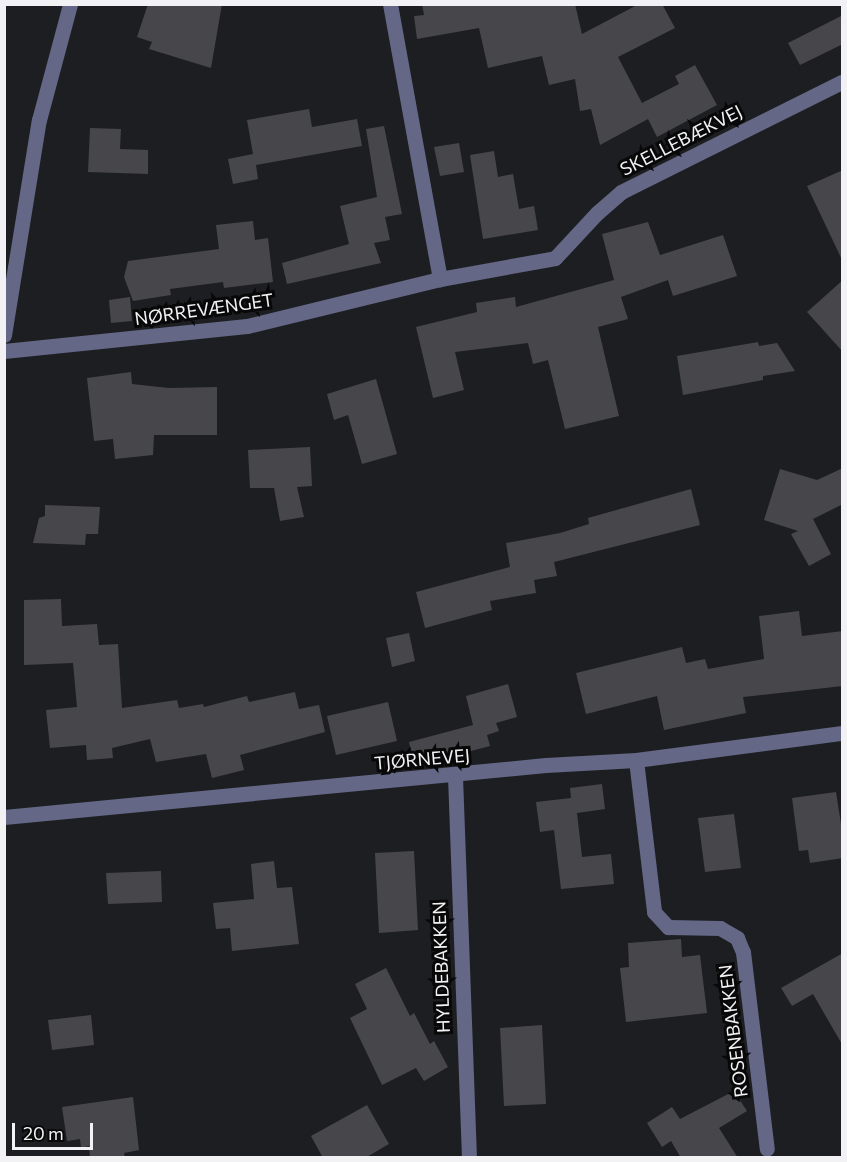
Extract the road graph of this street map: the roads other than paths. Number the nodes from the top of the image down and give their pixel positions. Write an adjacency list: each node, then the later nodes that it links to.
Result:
1 (70, 4): 6 (street)
2 (390, 4): 5 (street)
3 (843, 82): 4 (street, SKELLEBÆKVEJ)
4 (555, 258): 5 (street, NØRREVÆNGET)
5 (440, 279): 7 (street, NØRREVÆNGET)
6 (4, 335)
7 (4, 351)
8 (843, 733): 9 (street, TJØRNEVEJ)
9 (636, 760): 10 (street, TJØRNEVEJ); 12 (street, ROSENBAKKEN)
10 (455, 776): 11 (street, TJØRNEVEJ); 13 (street, HYLDEBAKKEN)
11 (4, 817)
12 (766, 1149)
13 (469, 1158)

